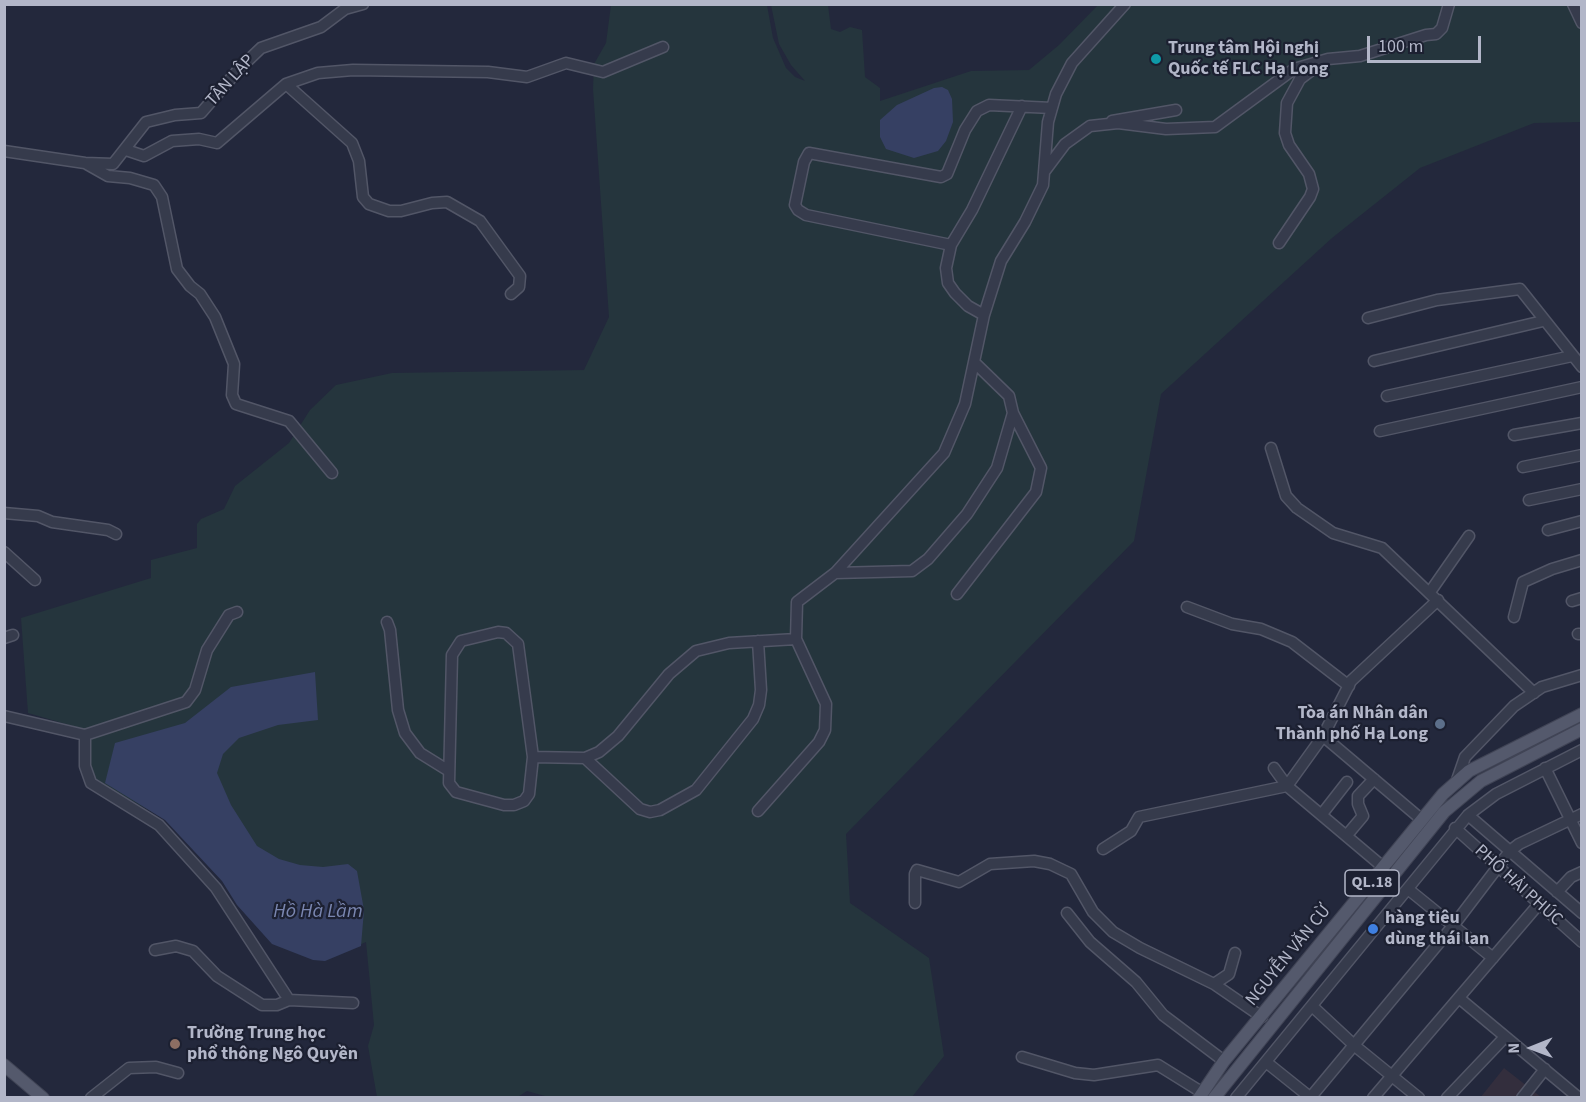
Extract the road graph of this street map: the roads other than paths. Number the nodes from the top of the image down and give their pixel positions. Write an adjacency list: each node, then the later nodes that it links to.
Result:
1 (1125, 4): 10 (street)
2 (1449, 4): 7 (street)
3 (1573, 4): 5 (street)
4 (362, 5): 13 (street, TÂN LẬP)
5 (1581, 22)
6 (663, 47): 8 (street)
7 (1328, 59): 12 (street); 17 (street)
8 (286, 84): 13 (street); 19 (street)
9 (1022, 106): 10 (street); 18 (street); 18 (street)
10 (1052, 108): 16 (street)
11 (1176, 110): 12 (street)
12 (1107, 124): 16 (street)
13 (126, 150): 15 (street, TÂN LẬP)
14 (4, 151): 15 (street, TÂN LẬP)
15 (85, 164): 36 (street)
16 (1044, 172): 20 (street)
17 (1279, 243)
18 (951, 245): 20 (street)
19 (512, 294)
20 (984, 315): 25 (street)
21 (1368, 318): 22 (street)
22 (1543, 321): 23 (street); 24 (street)
23 (1572, 356): 26 (street); 28 (street)
24 (1374, 361)
25 (975, 363): 29 (street); 46 (street)
26 (1581, 367)
27 (1581, 387): 31 (street)
28 (1387, 396)
29 (1013, 413): 46 (street); 48 (street)
30 (1581, 423): 32 (street)
31 (1380, 430)
32 (1514, 435)
33 (1271, 448): 49 (street)
34 (1581, 455): 35 (street)
35 (1523, 467)
36 (332, 473)
37 (1581, 489): 38 (street)
38 (1528, 500)
39 (4, 513): 42 (street)
40 (1581, 521): 41 (street)
41 (1548, 530)
42 (116, 534)
43 (1469, 536): 49 (street)
44 (4, 552): 47 (street)
45 (1581, 560): 52 (street)
46 (835, 573): 54 (street)
47 (34, 580)
48 (957, 594)
49 (1434, 596): 57 (street); 58 (street)
50 (1187, 607): 57 (street)
51 (237, 612): 62 (street)
52 (1514, 618)
53 (387, 621): 69 (street)
54 (796, 639): 55 (street); 74 (street)
55 (758, 641): 66 (street); 66 (street)
56 (1581, 675): 58 (street)
57 (1349, 686): 63 (street)
58 (1534, 693): 72 (street)
59 (1581, 714): 72 (main road, NGUYỄN VĂN CỪ / QL.18)
60 (4, 716): 62 (street)
61 (1581, 729): 86 (main road, NGUYỄN VĂN CỪ / QL.18)
62 (85, 735): 101 (street)
63 (1323, 736): 70 (street); 73 (street)
64 (1581, 750): 68 (street)
65 (533, 757): 66 (street); 69 (street); 69 (street)
66 (585, 758)
67 (1274, 768): 73 (street)
68 (1545, 768): 77 (street); 79 (street)
69 (448, 771)
70 (1374, 779): 78 (street); 81 (street)
71 (1347, 782): 75 (street)
72 (1456, 783): 78 (main road, NGUYỄN VĂN CỪ / QL.18)
73 (1287, 786): 75 (street); 83 (street)
74 (758, 811)
75 (1322, 814): 81 (street)
76 (1581, 814): 79 (street)
77 (1468, 815): 80 (street); 84 (street, PHỐ HẢI PHÚC)
78 (1421, 819): 86 (main road, NGUYỄN VĂN CỪ / QL.18)
79 (1570, 819): 82 (street); 84 (street)
80 (1455, 828): 85 (street, PHỐ HẢI PHÚC); 88 (street)
81 (1347, 835): 86 (street)
82 (1581, 843)
83 (1103, 849)
84 (1510, 851): 85 (street); 89 (street, PHỐ HẢI PHÚC)
85 (1499, 869): 91 (street, PHỐ HẢI PHÚC); 94 (street)
86 (1389, 872): 104 (main road, NGUYỄN VĂN CỪ / QL.18); 114 (main road, NGUYỄN VĂN CỪ / QL.18)
87 (1581, 872): 89 (street)
88 (1408, 889): 94 (street); 103 (street)
89 (1557, 892): 93 (street, PHỐ HẢI PHÚC)
90 (915, 903): 99 (street)
91 (1538, 905): 95 (street, PHỐ HẢI PHÚC); 98 (street)
92 (1067, 913): 108 (street)
93 (1581, 913)
94 (1453, 926): 98 (street); 106 (street)
95 (1581, 942)
96 (155, 950): 101 (street)
97 (1235, 953): 99 (street)
98 (1493, 958): 100 (street)
99 (1214, 984): 104 (street)
100 (1458, 998): 105 (street); 113 (street)
101 (289, 1000): 102 (street)
102 (353, 1003)
103 (1312, 1006): 106 (street); 109 (street)
104 (1262, 1017): 108 (main road, NGUYỄN VĂN CỪ / QL.18)
105 (1505, 1037): 111 (street); 121 (street)
106 (1353, 1044): 113 (street); 118 (street)
107 (1022, 1057): 114 (street)
108 (1224, 1061): 114 (main road, NGUYỄN VĂN CỪ / QL.18)
109 (1266, 1062): 117 (street); 118 (street)
110 (4, 1065): 115 (main road)
111 (1545, 1069): 122 (street); 123 (street)
112 (178, 1073): 116 (street)
113 (1393, 1074): 119 (street); 120 (street)
114 (1205, 1096)
115 (43, 1098)
116 (91, 1098)
117 (1236, 1098)
118 (1311, 1098)
119 (1373, 1098)
120 (1419, 1098)
121 (1447, 1098)
122 (1522, 1098)
123 (1579, 1098)

